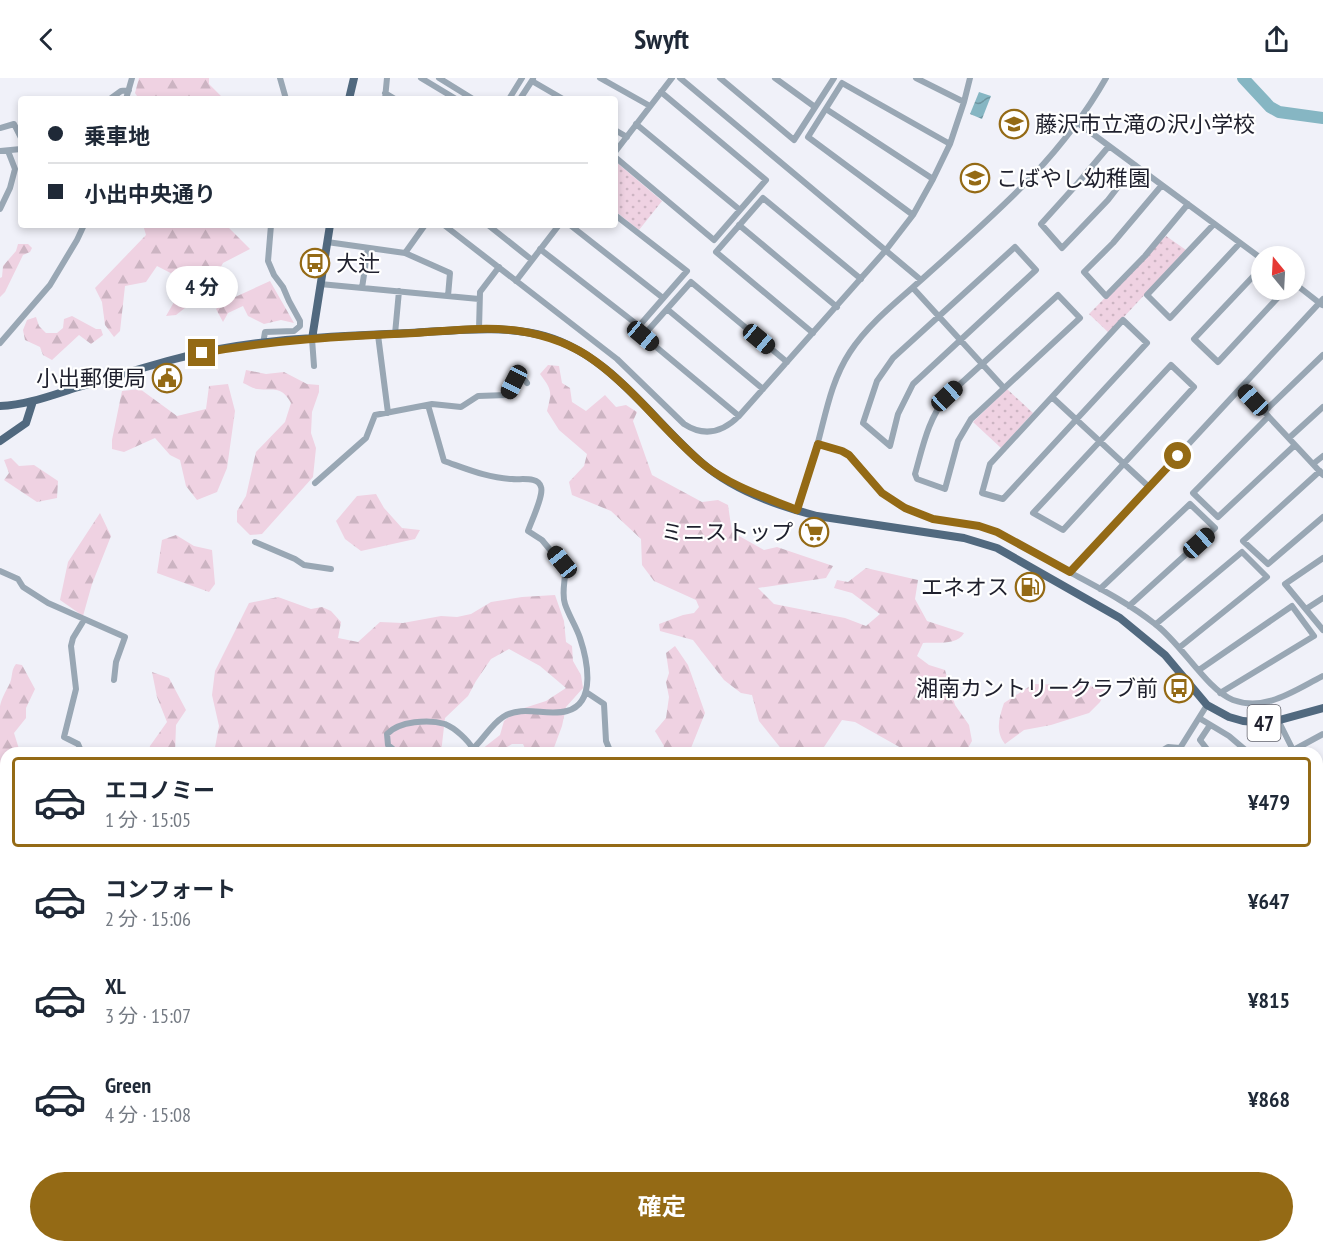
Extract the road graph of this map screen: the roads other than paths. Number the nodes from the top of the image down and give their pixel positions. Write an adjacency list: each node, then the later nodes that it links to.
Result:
1 (132, 78): 22 (street)
2 (280, 78): 24 (street)
3 (354, 78): 25 (main road)
4 (387, 78): 26 (street)
5 (422, 78): 27 (street)
6 (439, 78): 28 (street)
7 (511, 78): 19 (street)
8 (600, 78): 33 (street)
9 (672, 78): 21 (street)
10 (681, 78): 20 (street)
11 (697, 78): 20 (street)
12 (720, 78): 34 (street)
13 (775, 78): 34 (street)
14 (834, 78): 34 (street)
15 (916, 78): 32 (street)
16 (970, 78): 32 (street)
17 (1106, 78): 36 (street)
18 (533, 79): 30 (street); 31 (street)
19 (521, 80): 29 (street)
20 (692, 87): 73 (street)
21 (661, 93): 33 (street); 56 (street)
22 (128, 95): 23 (street)
23 (114, 96)
24 (285, 96)
25 (350, 96)
26 (385, 96)
27 (451, 96)
28 (468, 96)
29 (511, 96)
30 (522, 96)
31 (558, 96)
32 (964, 102): 42 (street)
33 (650, 106): 37 (street)
34 (815, 107)
35 (826, 109): 42 (street); 51 (street); 57 (street)
36 (1078, 123): 43 (street); 81 (street)
37 (636, 124): 41 (street); 56 (street)
38 (0, 128): 39 (street)
39 (18, 132)
40 (618, 132): 41 (street)
41 (627, 137): 44 (street)
42 (950, 144): 51 (street)
43 (1109, 146): 49 (street); 49 (street)
44 (618, 148)
45 (18, 149): 47 (street)
46 (0, 151): 47 (street)
47 (8, 151): 50 (street)
48 (618, 160): 56 (street)
49 (1135, 165): 52 (street)
50 (18, 169): 53 (street)
51 (933, 179): 57 (street)
52 (1162, 185): 54 (street); 54 (street)
53 (3, 193): 55 (street)
54 (1188, 204): 59 (street)
55 (0, 209)
56 (740, 210)
57 (913, 215): 73 (street)
58 (618, 217): 89 (street)
59 (1214, 224): 70 (street); 70 (street)
60 (740, 225): 78 (street); 92 (street); 96 (street)
61 (83, 228): 101 (street)
62 (271, 228): 102 (street)
63 (329, 228): 69 (main road)
64 (423, 228): 75 (street)
65 (448, 228): 77 (street)
66 (492, 228): 76 (street)
67 (557, 228): 72 (street)
68 (574, 228): 89 (street)
69 (327, 242): 71 (street); 82 (main road)
70 (1240, 243): 74 (street)
71 (368, 248): 75 (street); 83 (street)
72 (540, 249): 76 (street); 89 (street)
73 (886, 250): 78 (street); 81 (street)
74 (1251, 251)
75 (405, 254): 87 (street)
76 (532, 260): 80 (street)
77 (499, 267): 80 (street); 88 (street)
78 (861, 279): 92 (street)
79 (1251, 279): 90 (street)
80 (516, 280): 118 (street)
81 (921, 280): 84 (street)
82 (320, 284): 83 (street); 99 (main road)
83 (362, 288): 86 (street)
84 (913, 288): 94 (street); 123 (street)
85 (1305, 290): 91 (street)
86 (399, 291): 87 (street); 97 (street)
87 (448, 296): 88 (street)
88 (479, 298): 95 (street)
89 (663, 298)
90 (1276, 300)
91 (1322, 302): 109 (street)
92 (837, 306): 96 (street)
93 (667, 309): 104 (street); 110 (street); 118 (street)
94 (939, 316): 100 (street); 100 (street); 100 (street)
95 (478, 329): 97 (main road, 47); 131 (main road, 47)
96 (813, 333): 104 (street)
97 (395, 334): 98 (main road, 47)
98 (378, 335): 99 (main road, 47); 116 (street)
99 (312, 339): 102 (main road, 47); 106 (street)
100 (961, 340): 105 (street)
101 (0, 343)
102 (263, 344): 112 (main road, 47)
103 (1323, 355): 117 (street)
104 (787, 362): 110 (street)
105 (982, 364): 108 (street); 108 (street); 108 (street)
106 (314, 366)
107 (527, 383): 113 (street)
108 (1004, 388)
109 (1242, 388): 117 (street); 130 (street)
110 (763, 389): 118 (street)
111 (1053, 398): 119 (street); 119 (street); 119 (street)
112 (33, 401): 114 (main road, 47); 121 (main road)
113 (428, 405): 116 (street); 149 (street)
114 (0, 406)
115 (1323, 407): 120 (street)
116 (388, 413): 129 (street)
117 (1266, 414): 120 (street); 124 (street)
118 (739, 416)
119 (1076, 420): 122 (street)
120 (1288, 438): 124 (street)
121 (0, 441)
122 (1100, 442): 126 (street); 126 (street); 126 (street)
123 (818, 444): 131 (street); 137 (street)
124 (1295, 445): 127 (street)
125 (1323, 456): 127 (street)
126 (1124, 464): 130 (street)
127 (1313, 464): 128 (street)
128 (1321, 473): 132 (street)
129 (315, 483)
130 (1149, 488): 137 (street)
131 (797, 510): 151 (main road, 47)
132 (1323, 517)
133 (255, 542): 135 (street)
134 (1323, 558): 141 (street)
135 (331, 569)
136 (0, 571): 142 (street)
137 (1070, 572): 138 (street)
138 (1100, 589): 140 (street); 140 (street)
139 (1323, 598): 141 (street)
140 (1129, 606): 143 (street)
141 (1306, 609): 144 (street)
142 (84, 620): 148 (street); 157 (street)
143 (1156, 624): 145 (street); 145 (street)
144 (1323, 630)
145 (1180, 646): 146 (street)
146 (1199, 670): 150 (street); 150 (street)
147 (1323, 676): 150 (street)
148 (114, 680)
149 (586, 692): 160 (street); 161 (street)
150 (1220, 693)
151 (1208, 705): 153 (street); 154 (main road, 47)
152 (1323, 708): 154 (main road, 47)
153 (1199, 718): 155 (street); 162 (street)
154 (1279, 722): 165 (street)
155 (1210, 725): 163 (street); 164 (street)
156 (1323, 734): 166 (street)
157 (81, 747)
158 (390, 747): 159 (street)
159 (470, 747)
160 (474, 747)
161 (608, 747)
162 (1181, 747)
163 (1205, 747)
164 (1242, 747)
165 (1288, 747)
166 (1298, 747)

